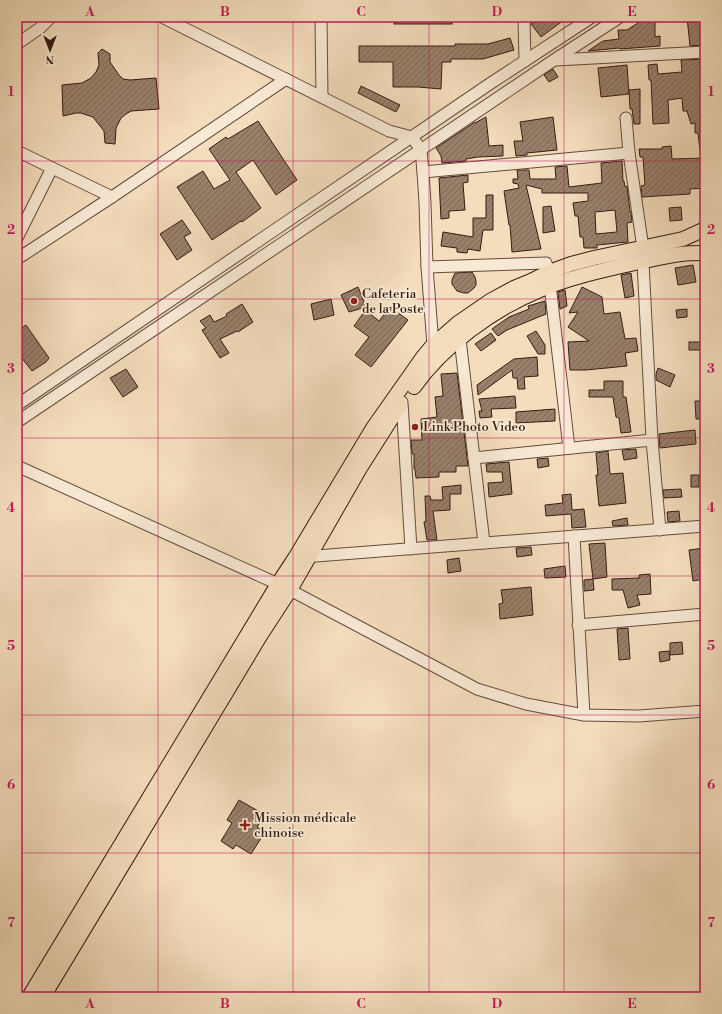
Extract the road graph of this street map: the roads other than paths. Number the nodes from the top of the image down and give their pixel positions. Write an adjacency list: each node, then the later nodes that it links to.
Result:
1 (51, 17): 7 (street)
2 (162, 17): 11 (street)
3 (321, 17): 12 (street)
4 (524, 17): 10 (street)
5 (592, 17): 10 (street)
6 (620, 17): 9 (street)
7 (17, 44)
8 (705, 52): 9 (street)
9 (554, 60): 17 (street)
10 (525, 61): 15 (street)
11 (286, 79): 12 (street); 23 (street)
12 (322, 97): 14 (street)
13 (626, 118): 19 (street)
14 (389, 131): 15 (street); 16 (street)
15 (412, 137): 16 (street); 17 (street)
16 (395, 148): 20 (street); 34 (street)
17 (421, 150): 20 (street); 22 (street)
18 (17, 151): 21 (street)
19 (629, 153): 22 (street); 27 (street)
20 (404, 161): 22 (street); 35 (street)
21 (52, 168): 23 (street); 25 (street)
22 (423, 170): 29 (street)
23 (112, 197): 28 (street)
24 (705, 229): 27 (main road)
25 (17, 238)
26 (705, 253): 27 (main road)
27 (643, 255): 30 (main road); 36 (street)
28 (17, 258)
29 (427, 267): 30 (street); 32 (street)
30 (549, 279): 31 (main road); 32 (main road); 37 (street)
31 (460, 338): 33 (main road); 38 (street)
32 (433, 345): 46 (main road)
33 (402, 402): 44 (street); 45 (main road)
34 (17, 405)
35 (17, 422)
36 (652, 440): 37 (street); 41 (street)
37 (569, 448): 38 (street)
38 (474, 458): 43 (street)
39 (17, 466): 47 (street)
40 (705, 526): 41 (street)
41 (660, 530): 42 (street)
42 (574, 536): 43 (street); 49 (street)
43 (484, 543): 44 (street)
44 (411, 549): 45 (street)
45 (310, 557): 46 (street); 47 (main road)
46 (295, 558): 47 (main road)
47 (284, 587): 51 (street); 52 (main road); 53 (main road)
48 (705, 614): 49 (street)
49 (578, 625): 51 (street)
50 (705, 711): 51 (street)
51 (584, 715)
52 (29, 997)
53 (43, 997)

